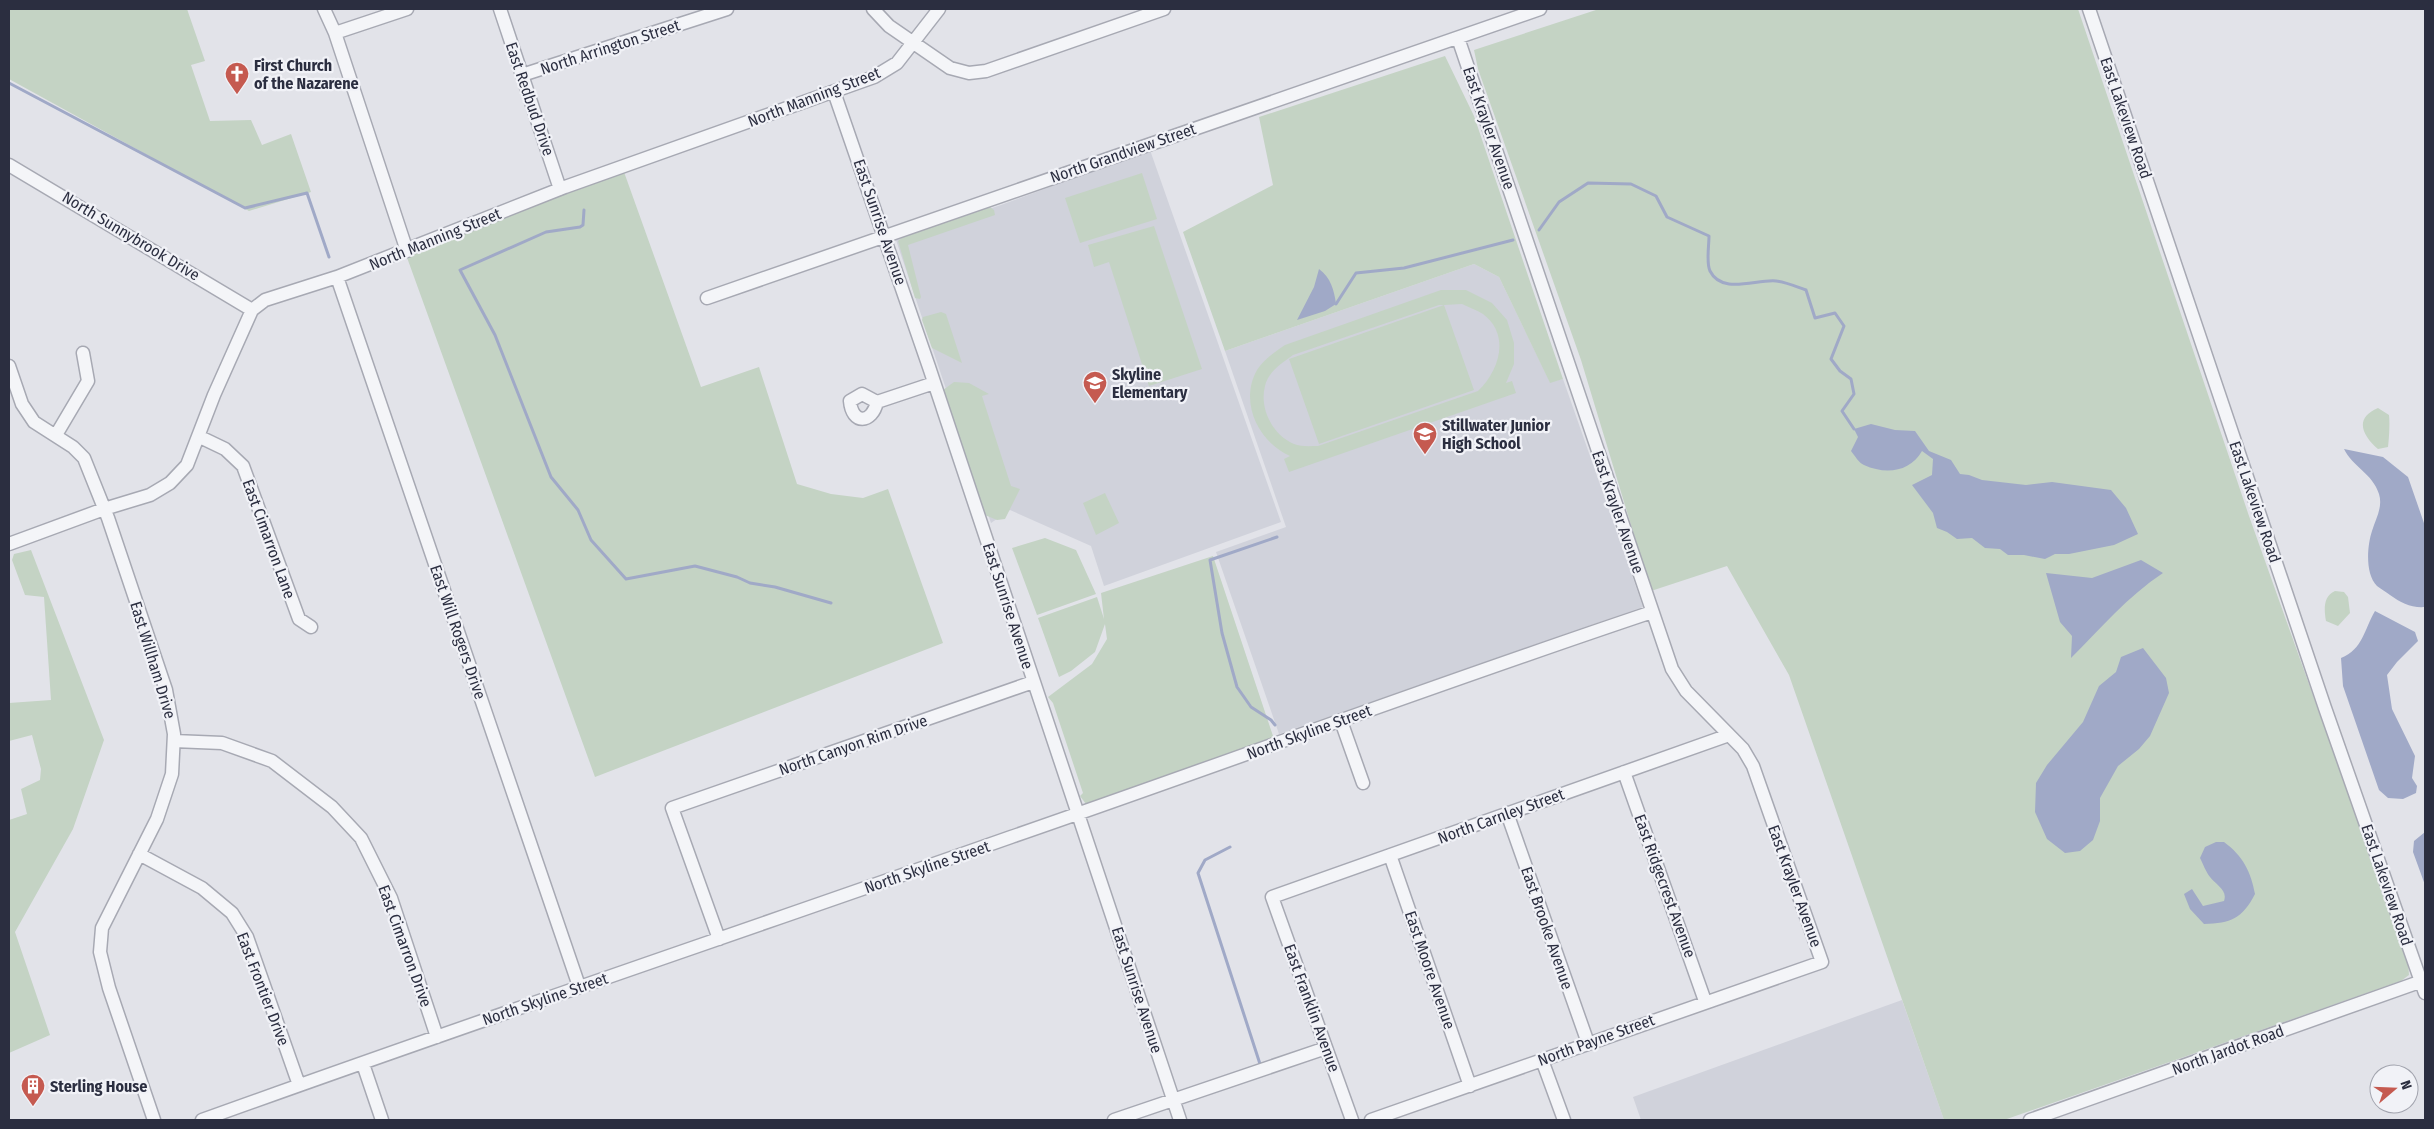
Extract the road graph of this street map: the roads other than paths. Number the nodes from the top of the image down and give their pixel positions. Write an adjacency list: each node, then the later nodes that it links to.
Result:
1 (324, 9): 11 (street)
2 (407, 9): 11 (street)
3 (500, 9): 14 (street, East Redbud Drive)
4 (727, 9): 14 (street, North Arrington Street)
5 (873, 9): 13 (street)
6 (939, 9): 13 (street, North Manning Street)
7 (1164, 9): 13 (street)
8 (1540, 9): 10 (street, North Grandview Street)
9 (2089, 9): 46 (street, East Lakeview Road)
10 (1514, 13): 12 (street, North Grandview Street)
11 (335, 33): 19 (street)
12 (1458, 38): 18 (street, North Grandview Street); 31 (street, East Krayler Avenue)
13 (913, 41): 15 (street, North Manning Street)
14 (522, 75): 17 (street, East Redbud Drive)
15 (834, 92): 17 (street, North Manning Street); 18 (street, East Sunrise Avenue)
16 (9, 164): 22 (street, North Sunnybrook Drive)
17 (560, 189): 19 (street, North Manning Street)
18 (884, 236): 21 (street, North Grandview Street); 25 (street, East Sunrise Avenue)
19 (407, 251): 20 (street, North Manning Street)
20 (338, 277): 22 (street, North Manning Street); 47 (street, East Will Rogers Drive)
21 (707, 298)
22 (252, 310): 28 (street)
23 (84, 353): 27 (street)
24 (9, 366): 27 (street, East Willham Drive)
25 (934, 383): 26 (street); 33 (street, East Sunrise Avenue)
26 (877, 402)
27 (56, 435): 29 (street, East Willham Drive)
28 (200, 437): 29 (street); 32 (street, East Cimarron Lane)
29 (104, 509): 30 (street); 36 (street, East Willham Drive)
30 (9, 544)
31 (1652, 612): 34 (street, North Skyline Street); 35 (street, East Krayler Avenue)
32 (311, 627)
33 (1033, 682): 40 (street, East Sunrise Avenue); 44 (street, North Canyon Rim Drive)
34 (1341, 721): 38 (street); 40 (street, North Skyline Street)
35 (1729, 735): 37 (street, North Carnley Street); 45 (street, East Krayler Avenue)
36 (174, 741): 41 (street, East Willham Drive); 49 (street, East Cimarron Drive)
37 (1624, 772): 39 (street, North Carnley Street); 48 (street, East Ridgecrest Avenue)
38 (1363, 783)
39 (1507, 813): 42 (street, North Carnley Street); 50 (street, East Brooke Avenue)
40 (1078, 814): 44 (street, North Skyline Street); 56 (street, East Sunrise Avenue)
41 (139, 854): 54 (street, East Frontier Drive); 57 (street, East Willham Drive)
42 (1390, 855): 43 (street, North Carnley Street); 55 (street, East Moore Avenue)
43 (1272, 896): 51 (street, East Franklin Avenue)
44 (719, 939): 47 (street, North Skyline Street)
45 (1822, 962): 48 (street, North Payne Street)
46 (2424, 985): 65 (street, North Jardot Road)
47 (579, 986): 49 (street, North Skyline Street)
48 (1705, 1001): 50 (street, North Payne Street)
49 (437, 1037): 53 (street, North Skyline Street)
50 (1588, 1043): 52 (street, North Payne Street)
51 (1326, 1048): 56 (street); 62 (street, East Franklin Avenue)
52 (1542, 1060): 55 (street, North Payne Street); 64 (street)
53 (363, 1064): 54 (street, North Skyline Street); 59 (street)
54 (299, 1085): 58 (street, North Skyline Street)
55 (1470, 1086): 63 (street, North Payne Street)
56 (1173, 1100): 60 (street); 61 (street, East Sunrise Avenue)
57 (154, 1120)
58 (202, 1120)
59 (382, 1120)
60 (1114, 1120)
61 (1180, 1120)
62 (1352, 1120)
63 (1371, 1120)
64 (1564, 1120)
65 (2030, 1120)

